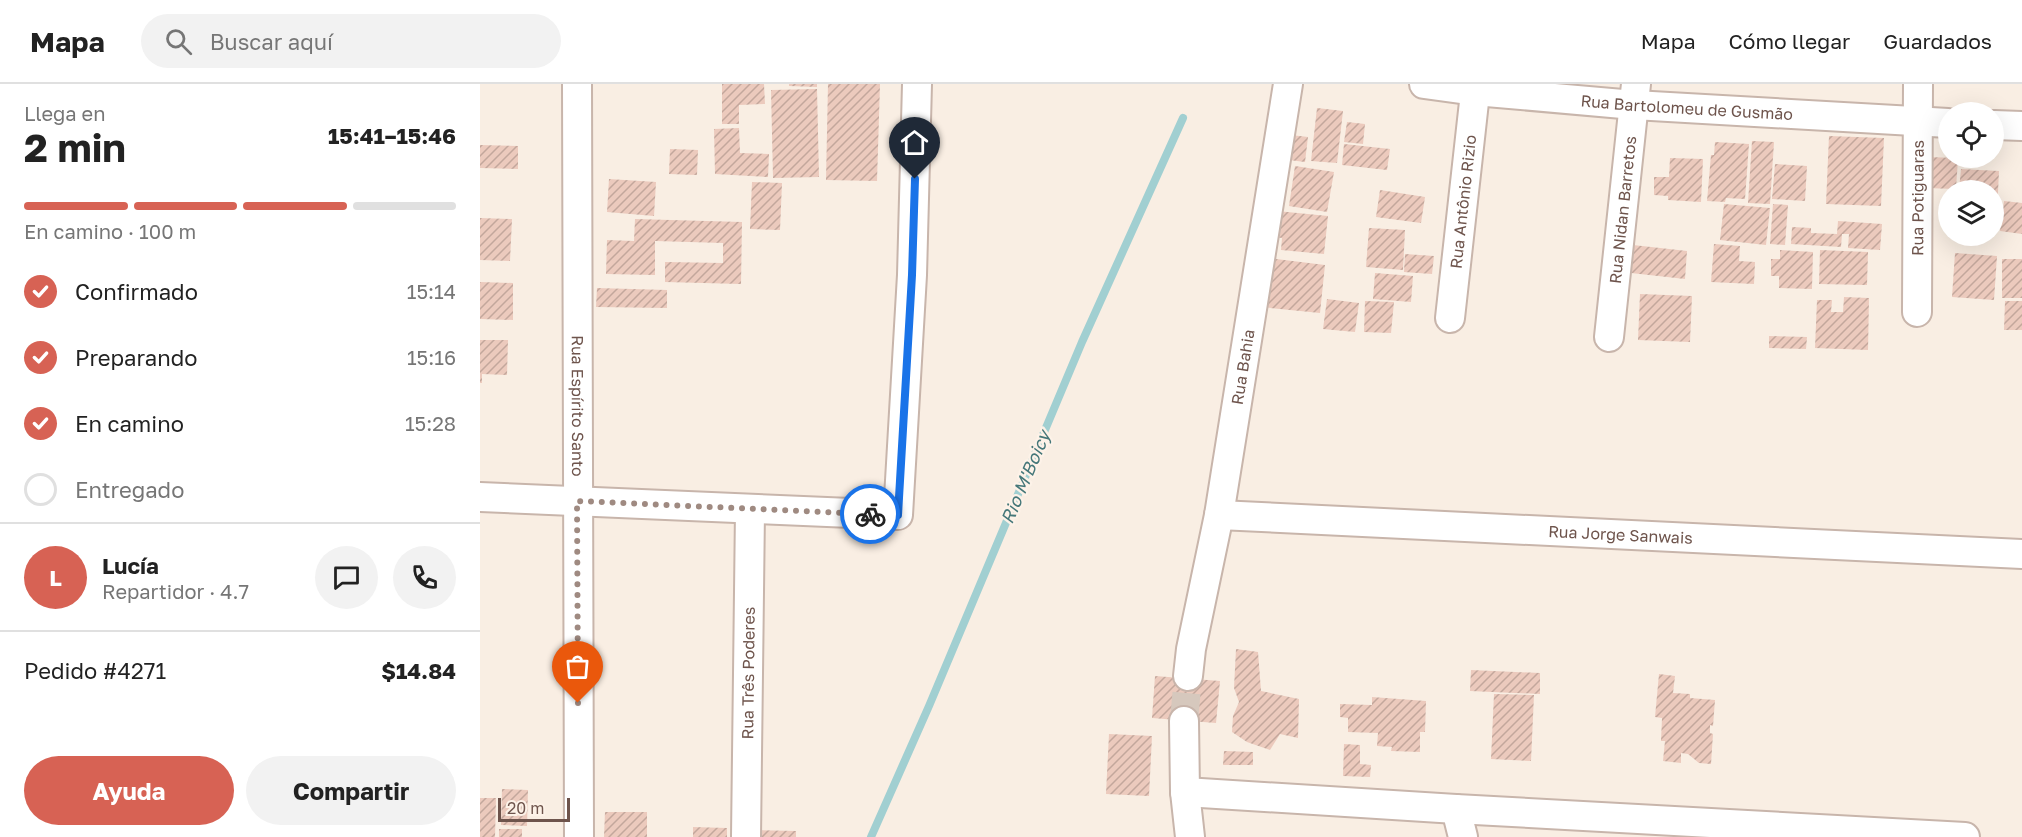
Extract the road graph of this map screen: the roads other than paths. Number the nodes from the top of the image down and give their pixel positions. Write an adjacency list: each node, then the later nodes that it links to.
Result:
1 (577, 84): 16 (street, Rua Espírito Santo)
2 (917, 84): 17 (street)
3 (1288, 84): 18 (street, Rua Bahia)
4 (1425, 84): 6 (street, Rua Bartolomeu de Gusmão)
5 (1918, 84): 8 (street, Rua Potiguaras)
6 (1476, 88): 7 (street, Rua Bartolomeu de Gusmão); 13 (street, Rua Antônio Rizio)
7 (1635, 94): 8 (street, Rua Bartolomeu de Gusmão); 14 (street, Rua Nidan Barretos)
8 (1919, 122): 9 (street, Rua Bartolomeu de Gusmão); 12 (street, Rua Potiguaras)
9 (1938, 123)
10 (2004, 125): 11 (street)
11 (2022, 126)
12 (1917, 312)
13 (1450, 318)
14 (1609, 337)
15 (480, 497): 16 (street)
16 (577, 501): 17 (street); 25 (street, Rua Espírito Santo)
17 (750, 510): 26 (street, Rua Três Poderes)
18 (1219, 515): 19 (street, Rua Jorge Sanwais); 20 (street, Rua Bahia)
19 (2022, 554)
20 (1188, 676)
21 (1184, 721): 22 (street)
22 (1185, 792): 23 (street); 27 (street)
23 (1456, 809): 24 (street); 28 (street)
24 (1741, 831): 29 (street)
25 (579, 837)
26 (746, 837)
27 (1190, 837)
28 (1463, 837)
29 (1965, 837)

